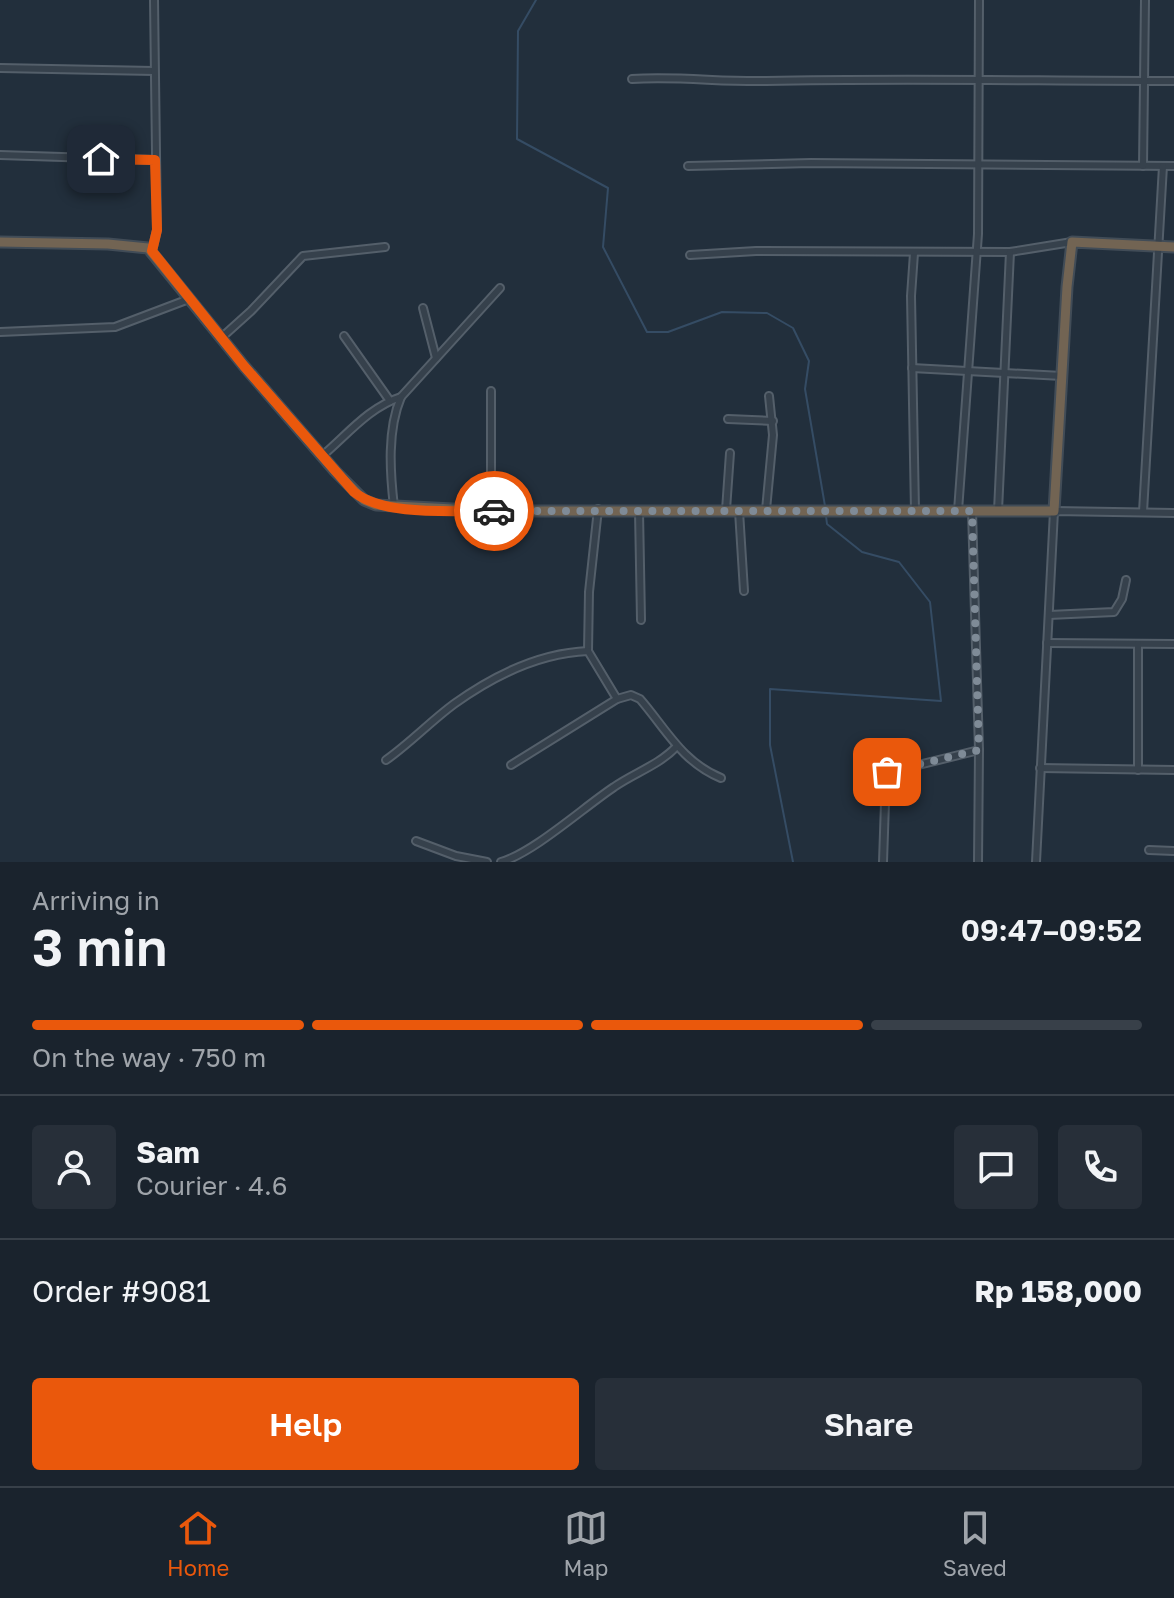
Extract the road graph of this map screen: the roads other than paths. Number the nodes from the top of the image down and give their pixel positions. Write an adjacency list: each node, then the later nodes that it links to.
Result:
1 (154, 0): 5 (street)
2 (979, 0): 7 (street)
3 (1145, 0): 8 (street)
4 (0, 68): 5 (street)
5 (154, 71): 11 (street)
6 (632, 79): 7 (street)
7 (978, 79): 8 (street); 12 (street)
8 (1143, 81): 9 (street); 14 (street)
9 (1174, 81)
10 (0, 155): 11 (street)
11 (155, 160): 22 (street)
12 (978, 165): 13 (street); 14 (street); 23 (street)
13 (688, 166)
14 (1143, 166): 15 (street)
15 (1163, 166): 16 (street); 19 (street)
16 (1174, 166)
17 (0, 242): 22 (highway)
18 (1072, 242): 19 (highway); 24 (street); 37 (highway)
19 (1159, 246): 21 (highway); 58 (street)
20 (385, 247): 32 (street)
21 (1174, 247)
22 (152, 251): 28 (highway)
23 (976, 252): 24 (street); 25 (street); 35 (street)
24 (1010, 252): 36 (street)
25 (914, 253): 26 (street); 34 (street)
26 (690, 255)
27 (500, 288): 33 (street)
28 (189, 299): 30 (street); 32 (highway)
29 (423, 308): 33 (street)
30 (0, 332)
31 (344, 336): 41 (street)
32 (221, 338): 45 (highway)
33 (436, 358): 40 (street)
34 (912, 368): 35 (street); 53 (street)
35 (966, 371): 36 (street); 54 (street)
36 (1003, 374): 37 (street); 56 (street)
37 (1062, 376): 57 (highway)
38 (491, 391): 50 (street)
39 (769, 396): 43 (street)
40 (401, 397): 41 (street); 46 (street)
41 (390, 401): 45 (street)
42 (728, 419): 43 (street)
43 (773, 421): 49 (street)
44 (730, 453): 48 (street)
45 (322, 456): 46 (highway)
46 (394, 507): 50 (highway)
47 (598, 509): 50 (highway); 51 (highway); 67 (street)
48 (726, 510): 51 (highway); 52 (highway)
49 (766, 510): 52 (highway); 53 (highway)
50 (491, 511)
51 (639, 511): 63 (street)
52 (739, 511): 61 (street)
53 (915, 511): 54 (highway)
54 (958, 511): 55 (highway)
55 (972, 511): 56 (highway); 70 (street)
56 (998, 511): 57 (highway)
57 (1054, 511): 58 (street); 62 (street)
58 (1143, 512): 59 (street)
59 (1174, 513)
60 (1126, 580): 62 (street)
61 (744, 591)
62 (1049, 615): 64 (street)
63 (641, 620)
64 (1047, 643): 65 (street); 73 (street)
65 (1138, 644): 66 (street); 74 (street)
66 (1174, 644)
67 (588, 651): 68 (street); 71 (street)
68 (617, 699): 69 (street); 72 (street)
69 (676, 747): 76 (street); 81 (street)
70 (979, 750): 82 (street); 83 (street)
71 (386, 760)
72 (511, 765)
73 (1040, 768): 74 (street); 84 (street)
74 (1138, 770): 75 (street)
75 (1174, 770)
76 (721, 778)
77 (416, 841): 80 (street)
78 (1149, 850): 79 (street)
79 (1174, 851)
80 (487, 862)
81 (501, 862)
82 (883, 862)
83 (978, 862)
84 (1036, 862)

